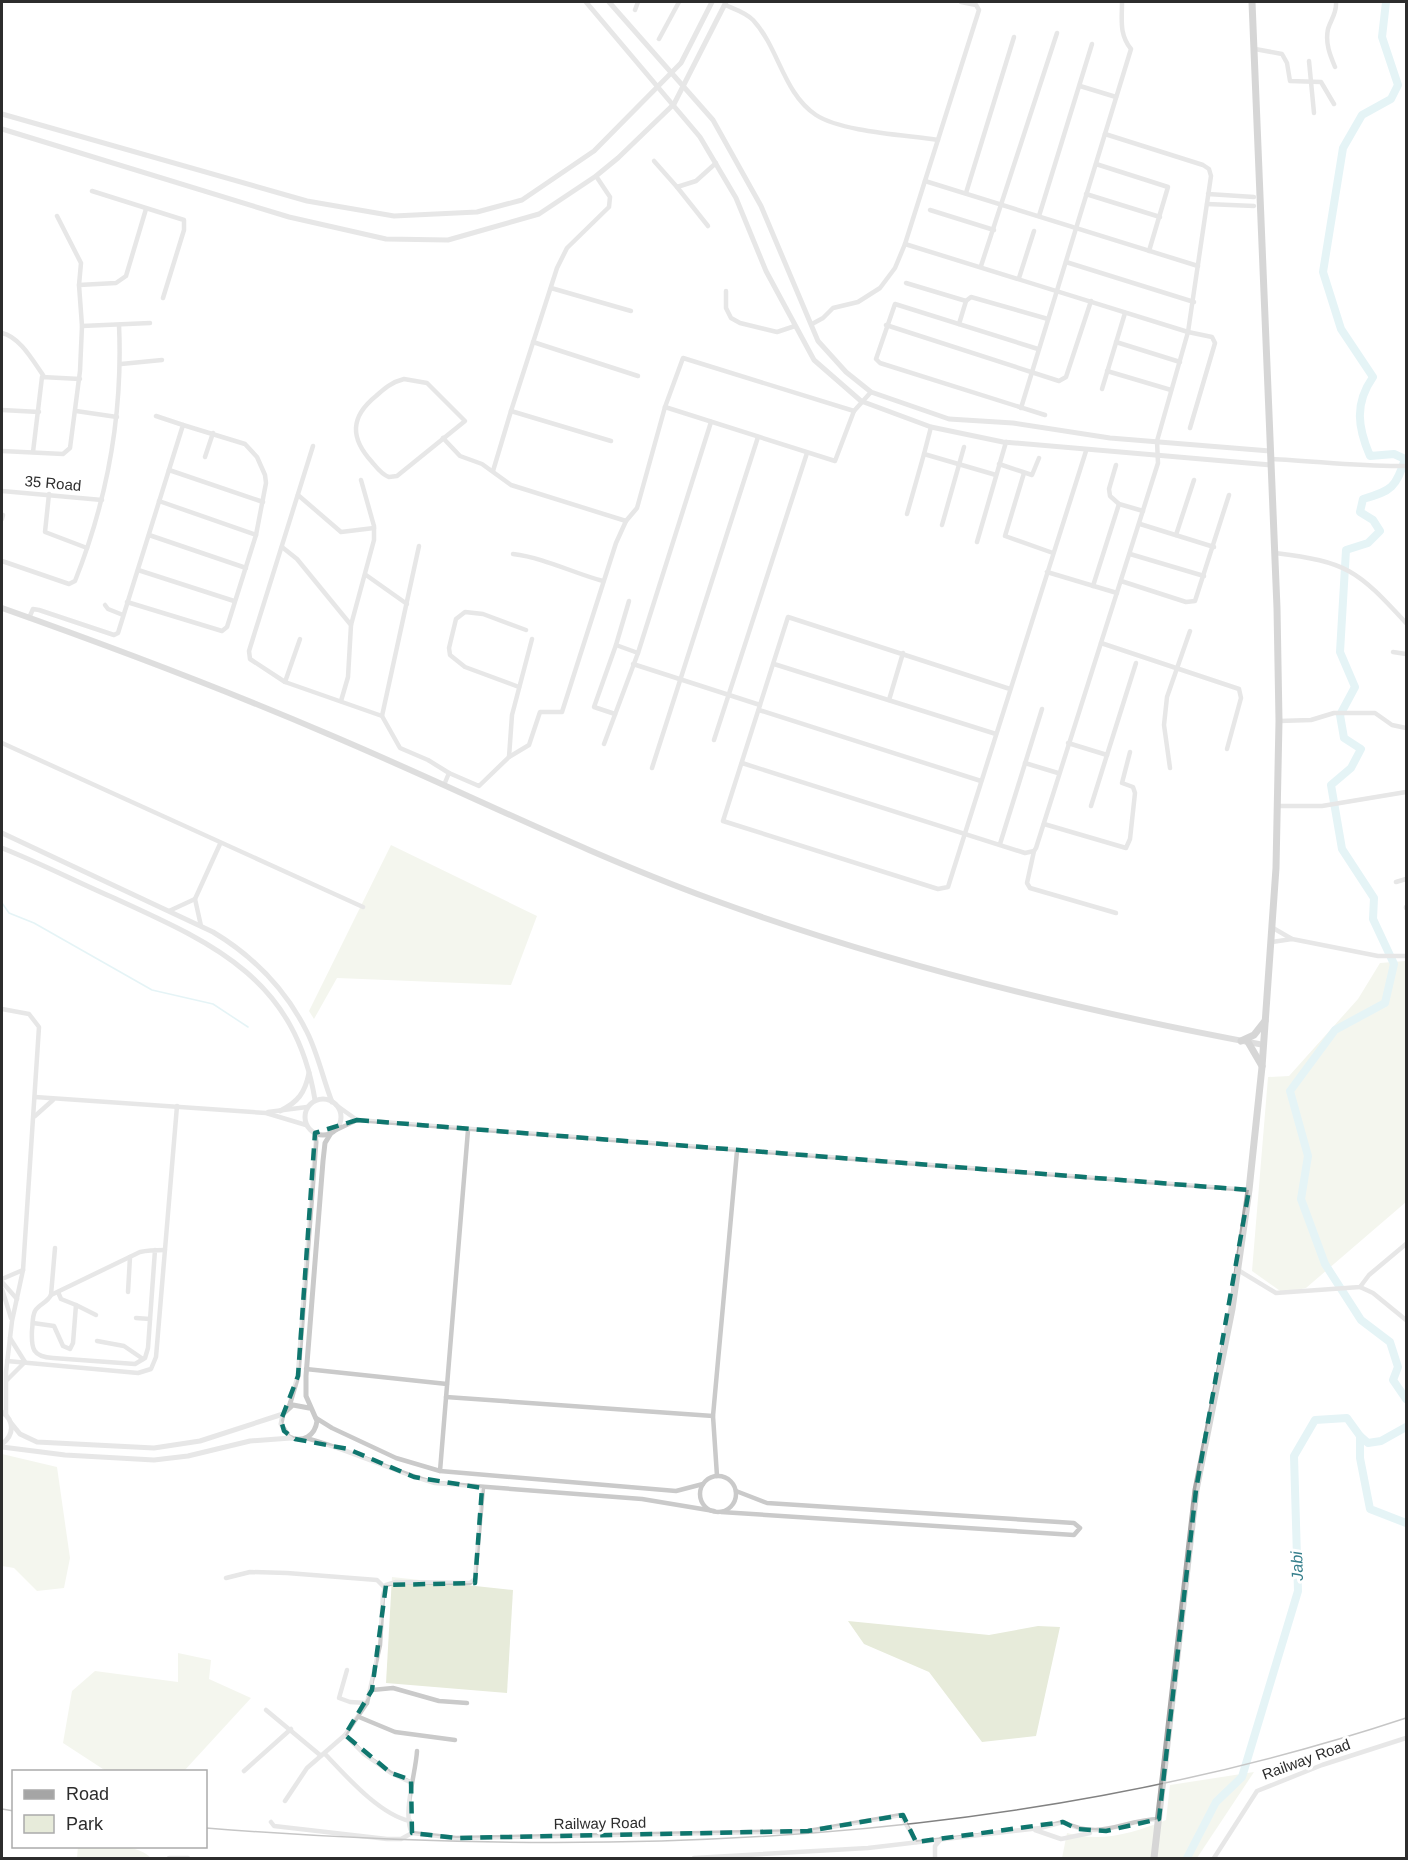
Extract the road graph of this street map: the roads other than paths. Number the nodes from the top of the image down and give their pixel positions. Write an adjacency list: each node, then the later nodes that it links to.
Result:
1 (586, 2): 22 (street)
2 (609, 2): 19 (street)
3 (638, 2): 11 (street)
4 (679, 2): 14 (street)
5 (712, 2): 19 (street)
6 (961, 2): 31 (street)
7 (1122, 2): 24 (street)
8 (1252, 2): 16 (main road)
9 (1336, 2): 18 (street)
10 (725, 3): 21 (street); 31 (street)
11 (635, 10)
12 (1057, 33): 43 (street)
13 (1014, 38): 39 (street)
14 (659, 39)
15 (1092, 44): 23 (street)
16 (1255, 49): 20 (street); 121 (main road)
17 (1309, 61): 20 (street)
18 (1335, 67)
19 (672, 72): 21 (street); 22 (street)
20 (1312, 82): 26 (street); 27 (street)
21 (683, 85): 25 (street); 74 (street)
22 (659, 86): 25 (street); 28 (street)
23 (1080, 86): 24 (street); 49 (street)
24 (1116, 97): 30 (street)
25 (675, 104): 33 (street); 35 (street)
26 (1334, 104)
27 (1314, 113)
28 (2, 114)
29 (2, 129): 35 (street)
30 (1105, 134): 34 (street); 41 (street)
31 (938, 140): 36 (street)
32 (654, 161): 37 (street)
33 (716, 163): 37 (street); 79 (street)
34 (1096, 164): 40 (street); 50 (street)
35 (596, 176): 63 (street)
36 (925, 181): 39 (street); 55 (street)
37 (677, 187): 51 (street)
38 (92, 191): 46 (street)
39 (966, 193): 43 (street)
40 (1086, 194): 50 (street); 52 (street)
41 (1208, 194): 42 (street); 44 (street)
42 (1254, 197)
43 (1003, 204): 49 (street); 53 (street)
44 (1207, 204): 45 (street); 59 (street)
45 (1254, 206)
46 (146, 209): 62 (street); 66 (street)
47 (930, 210): 53 (street)
48 (57, 216): 62 (street)
49 (1039, 216): 52 (street)
50 (1160, 218): 56 (street)
51 (708, 226)
52 (1077, 228): 56 (street); 57 (street)
53 (994, 230): 58 (street)
54 (1034, 231): 60 (street)
55 (905, 244): 58 (street); 74 (street)
56 (1149, 251): 59 (street)
57 (1066, 262): 64 (street); 69 (street)
58 (981, 266): 60 (street)
59 (1198, 266): 69 (street)
60 (1019, 278): 64 (street)
61 (906, 283): 67 (street)
62 (79, 285): 78 (street)
63 (551, 288): 70 (street); 82 (street)
64 (1057, 290): 68 (street); 72 (street)
65 (726, 291): 79 (street)
66 (163, 298)
67 (966, 301): 72 (street); 75 (street)
68 (1091, 302): 71 (street); 88 (street)
69 (1194, 302): 80 (street)
70 (632, 311)
71 (1125, 313): 80 (street); 83 (street)
72 (1048, 319): 84 (street)
73 (150, 323): 76 (street)
74 (812, 324): 95 (street)
75 (959, 324): 77 (street); 84 (street)
76 (119, 325): 78 (street); 87 (street)
77 (886, 325): 88 (street); 98 (street)
78 (82, 326): 92 (street)
79 (795, 326): 96 (street)
80 (1188, 332): 86 (street); 110 (street)
81 (2, 333): 90 (street)
82 (532, 342): 91 (street); 101 (street)
83 (1116, 342): 86 (street); 89 (street)
84 (1038, 349): 88 (street)
85 (162, 360): 87 (street)
86 (1180, 362): 94 (street)
87 (121, 364): 106 (street)
88 (1032, 371): 98 (street)
89 (1107, 371): 93 (street); 94 (street)
90 (43, 375): 92 (street); 103 (street)
91 (638, 376)
92 (80, 379): 100 (street)
93 (1102, 389)
94 (1171, 390): 115 (street)
95 (871, 392): 96 (street); 115 (street)
96 (861, 401): 102 (street); 109 (street)
97 (665, 407): 102 (street); 107 (street); 149 (street)
98 (1021, 408): 104 (street)
99 (2, 410): 103 (street)
100 (76, 411): 106 (street); 122 (street)
101 (512, 411): 114 (street); 134 (street)
102 (854, 411): 123 (street)
103 (39, 412): 122 (street)
104 (1045, 415)
105 (156, 416): 108 (street)
106 (117, 417): 143 (street)
107 (711, 422): 112 (street); 192 (street)
108 (183, 425): 111 (street); 133 (street)
109 (931, 427): 116 (street); 124 (street)
110 (1190, 429)
111 (213, 433): 126 (street); 145 (street)
112 (758, 437): 123 (street); 199 (street)
113 (443, 438): 113 (street); 134 (street)
114 (611, 441)
115 (1157, 441): 121 (street); 125 (street)
116 (1006, 442): 120 (street); 130 (street)
117 (313, 446): 141 (street)
118 (964, 447): 129 (street)
119 (2, 451): 122 (street)
120 (1086, 451): 125 (street); 161 (street)
121 (1270, 451): 128 (main road)
122 (33, 452)
123 (807, 453): 203 (street)
124 (924, 454): 129 (street); 148 (street)
125 (1156, 456): 128 (street); 147 (street)
126 (205, 457)
127 (1039, 458): 135 (street)
128 (1271, 462): 132 (street); 162 (main road)
129 (959, 464): 136 (street); 151 (street)
130 (999, 464): 135 (street); 136 (street)
131 (1116, 465): 146 (street)
132 (1407, 466)
133 (169, 470): 144 (street); 145 (street)
134 (493, 471): 149 (street)
135 (1024, 473): 161 (street)
136 (996, 475): 156 (street)
137 (362, 480): 152 (street)
138 (1194, 480): 154 (street)
139 (2, 491): 140 (street, 35 Road)
140 (49, 494): 143 (street, 35 Road); 160 (street)
141 (298, 495): 152 (street); 158 (street)
142 (1230, 495): 159 (street)
143 (102, 500): 160 (street)
144 (159, 501): 153 (street); 155 (street)
145 (263, 501): 153 (street)
146 (1119, 504): 147 (street); 173 (street)
147 (1143, 511): 150 (street)
148 (907, 514)
149 (626, 521): 172 (street)
150 (1140, 524): 154 (street); 164 (street)
151 (942, 525)
152 (374, 528): 169 (street)
153 (256, 535): 166 (street)
154 (1176, 535): 159 (street)
155 (149, 536): 166 (street); 167 (street)
156 (977, 542)
157 (419, 546): 178 (street)
158 (282, 547): 184 (street); 200 (street)
159 (1214, 547): 170 (street)
160 (87, 548): 165 (street)
161 (1053, 553): 168 (street)
162 (1275, 553): 183 (street); 210 (main road)
163 (513, 554): 172 (street)
164 (1130, 554): 170 (street); 171 (street)
165 (2, 561)
166 (246, 568): 175 (street)
167 (138, 570): 175 (street); 177 (street)
168 (1047, 572): 173 (street); 202 (street)
169 (366, 574): 178 (street); 184 (street)
170 (1204, 576): 171 (street)
171 (1121, 581): 174 (street)
172 (603, 582): 220 (street)
173 (1093, 586): 174 (street)
174 (1117, 593): 189 (street)
175 (234, 601): 177 (street)
176 (629, 601): 190 (street)
177 (127, 602): 181 (street)
178 (407, 604): 209 (street)
179 (105, 605): 181 (street)
180 (2, 608): 182 (main road)
181 (123, 615): 182 (street)
182 (29, 618): 228 (main road)
183 (1407, 622)
184 (351, 625): 205 (street)
185 (526, 630): 201 (street)
186 (1190, 631): 198 (street)
187 (300, 639): 200 (street)
188 (532, 639): 201 (street)
189 (1101, 643): 198 (street); 215 (street)
190 (616, 645): 192 (street); 208 (street)
191 (1394, 652): 194 (street)
192 (638, 653): 197 (street)
193 (903, 653): 195 (street); 202 (street); 204 (street)
194 (1407, 654)
195 (774, 663): 204 (street); 206 (street)
196 (1136, 663): 219 (street)
197 (633, 664): 199 (street); 208 (street)
198 (1178, 668): 217 (street); 224 (street)
199 (681, 679): 203 (street); 223 (street)
200 (285, 682): 205 (street)
201 (519, 687): 220 (street)
202 (1010, 688): 212 (street)
203 (729, 695): 206 (street); 213 (street)
204 (889, 700): 212 (street)
205 (341, 701): 209 (street)
206 (760, 707): 221 (street); 227 (street)
207 (1042, 709): 222 (street)
208 (615, 714): 216 (street)
209 (382, 716): 225 (street)
210 (1279, 721): 211 (street); 231 (main road)
211 (1407, 728)
212 (996, 734): 227 (street)
213 (714, 740)
214 (2, 743): 235 (street)
215 (1068, 743): 219 (street); 226 (street)
216 (604, 744)
217 (1227, 749)
218 (1130, 752): 232 (street)
219 (1107, 755): 230 (street)
220 (509, 757): 225 (street)
221 (742, 763): 233 (street); 233 (street)
222 (1025, 763): 226 (street); 236 (street)
223 (652, 768)
224 (1170, 768)
225 (449, 773): 228 (street)
226 (1058, 773): 232 (street)
227 (981, 780): 233 (street)
228 (444, 785): 252 (main road)
229 (1407, 792): 231 (street)
230 (1092, 806)
231 (1278, 806): 246 (main road)
232 (1044, 824): 238 (street)
233 (965, 832): 236 (street)
234 (2, 833): 243 (street)
235 (220, 844): 241 (street); 242 (street)
236 (1000, 844): 238 (street)
237 (2, 848): 255 (street)
238 (1034, 851): 244 (street)
239 (1407, 879): 240 (street)
240 (1396, 882)
241 (195, 899): 243 (street); 245 (street)
242 (363, 907)
243 (169, 911): 245 (street)
244 (1116, 913)
245 (201, 926): 259 (street)
246 (1273, 928): 247 (street); 248 (main road)
247 (1292, 939): 248 (street); 249 (street)
248 (1272, 942): 251 (main road)
249 (1404, 954)
250 (2, 1009): 256 (street)
251 (1266, 1019): 252 (main road); 253 (main road)
252 (1244, 1042): 253 (main road); 254 (main road)
253 (1264, 1045): 254 (main road)
254 (1262, 1067): 271 (main road)
255 (309, 1072): 258 (street); 262 (street)
256 (35, 1096): 257 (street); 264 (street)
257 (56, 1099): 260 (street); 264 (street)
258 (315, 1100): 259 (street); 261 (street)
259 (334, 1103): 265 (street); 268 (street)
260 (177, 1106): 263 (street); 275 (street)
261 (307, 1107): 262 (street); 266 (street)
262 (280, 1111): 263 (street)
263 (266, 1113): 266 (street)
264 (35, 1116): 277 (street)
265 (357, 1120): 267 (street); 268 (street)
266 (306, 1125): 269 (street)
267 (468, 1130): 270 (street); 300 (street)
268 (333, 1131): 269 (street); 298 (street)
269 (315, 1133): 302 (street)
270 (737, 1151): 271 (street); 306 (street)
271 (1249, 1190): 278 (main road)
272 (1407, 1244): 280 (street)
273 (55, 1248): 284 (street)
274 (155, 1250): 275 (street); 276 (street); 289 (street)
275 (165, 1250): 297 (street)
276 (130, 1257): 282 (street); 283 (street)
277 (23, 1270): 279 (street); 285 (street)
278 (1238, 1270): 280 (street); 336 (main road)
279 (2, 1281): 285 (street)
280 (1358, 1287): 290 (street)
281 (2, 1289): 291 (street)
282 (58, 1292): 284 (street); 286 (street)
283 (128, 1292)
284 (51, 1295): 292 (street)
285 (17, 1299): 291 (street)
286 (76, 1305): 287 (street); 292 (street)
287 (96, 1315)
288 (136, 1318): 289 (street)
289 (150, 1319): 295 (street)
290 (1407, 1320)
291 (12, 1321): 293 (street)
292 (33, 1323): 295 (street)
293 (10, 1338): 296 (street); 297 (street)
294 (97, 1341): 295 (street)
295 (143, 1359)
296 (7, 1361): 297 (street); 299 (street)
297 (25, 1362): 299 (street)
298 (306, 1369): 300 (street); 303 (street)
299 (4, 1381): 304 (street)
300 (447, 1384): 301 (street)
301 (446, 1397): 306 (street); 312 (street)
302 (289, 1407): 303 (street); 305 (street)
303 (309, 1408): 307 (street)
304 (4, 1413): 308 (street)
305 (283, 1414): 308 (street); 309 (street)
306 (713, 1416): 313 (street)
307 (316, 1418): 310 (street); 312 (street)
308 (11, 1423): 311 (street)
309 (291, 1438): 310 (street); 311 (street)
310 (306, 1438): 315 (street)
311 (2, 1446)
312 (440, 1471): 314 (street)
313 (717, 1476): 314 (street); 316 (street)
314 (703, 1484): 317 (street)
315 (483, 1488): 317 (street); 320 (street)
316 (736, 1491): 318 (street); 318 (street)
317 (714, 1511): 318 (street)
318 (721, 1512)
319 (226, 1578): 320 (street)
320 (385, 1588): 322 (street)
321 (347, 1670): 323 (street)
322 (372, 1690): 323 (street); 324 (street)
323 (367, 1703): 326 (street)
324 (467, 1703)
325 (266, 1710): 327 (street)
326 (359, 1718): 328 (street); 330 (street)
327 (291, 1729): 332 (street); 333 (street)
328 (345, 1734): 332 (street); 334 (street)
329 (1407, 1738): 349 (street, Railway Road)
330 (455, 1740)
331 (417, 1751): 334 (street)
332 (322, 1755): 335 (street); 337 (street)
333 (244, 1771)
334 (410, 1782): 337 (street)
335 (285, 1801)
336 (1159, 1819): 340 (street); 348 (main road)
337 (410, 1821): 341 (street)
338 (271, 1822): 341 (street, Railway Road)
339 (1028, 1829): 340 (street); 340 (street); 342 (street)
340 (1096, 1832)
341 (412, 1833): 343 (street, Railway Road)
342 (941, 1839): 343 (street); 347 (street)
343 (916, 1842): 346 (street)
344 (169, 1858): 345 (street)
345 (188, 1858)
346 (694, 1858)
347 (935, 1858)
348 (1154, 1858)
349 (1214, 1858)

